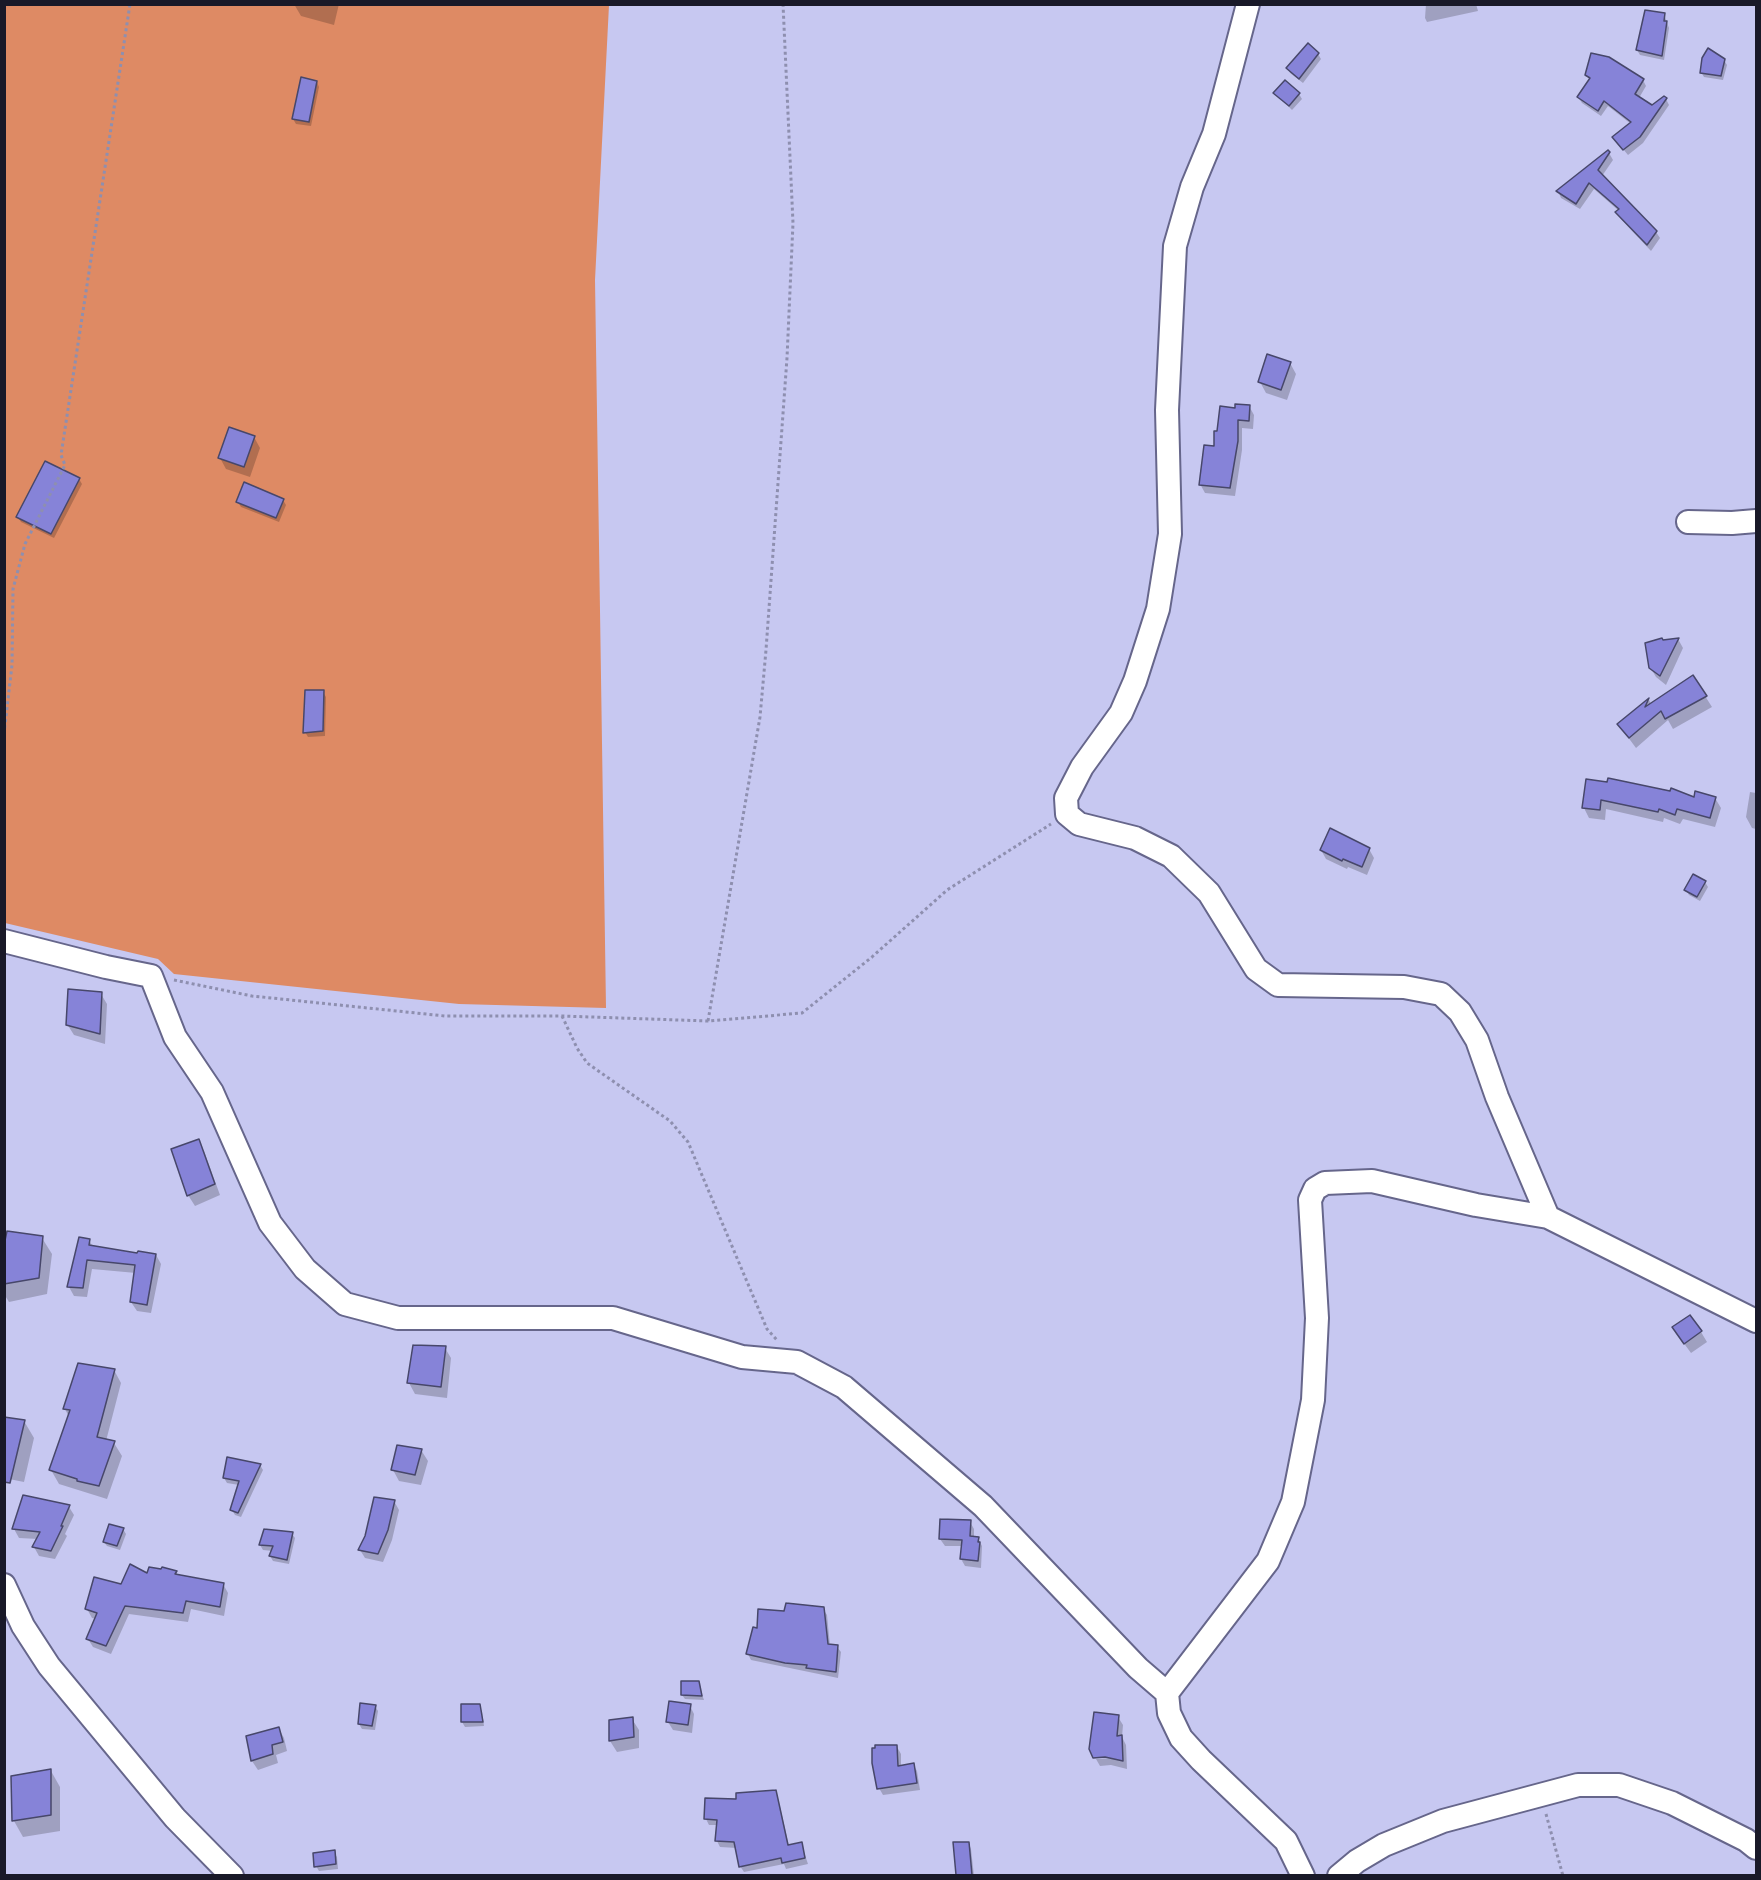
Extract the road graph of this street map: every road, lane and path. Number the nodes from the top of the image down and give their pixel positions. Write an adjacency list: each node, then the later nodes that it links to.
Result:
1 (130, 4): 6 (path)
2 (783, 4): 11 (path)
3 (1248, 4): 7 (street)
4 (1756, 521): 5 (street)
5 (1688, 522)
6 (4, 734)
7 (1067, 814): 11 (path); 12 (street)
8 (4, 941): 9 (street)
9 (151, 976): 10 (path); 14 (street)
10 (562, 1016): 11 (path); 14 (path)
11 (708, 1020)
12 (1548, 1217): 13 (street); 16 (street)
13 (1756, 1322)
14 (796, 1362): 16 (street)
15 (4, 1585): 19 (street)
16 (1167, 1693): 20 (street)
17 (1541, 1795): 18 (street); 21 (street); 22 (path)
18 (1756, 1848)
19 (232, 1875)
20 (1303, 1875)
21 (1339, 1875)
22 (1563, 1875)

